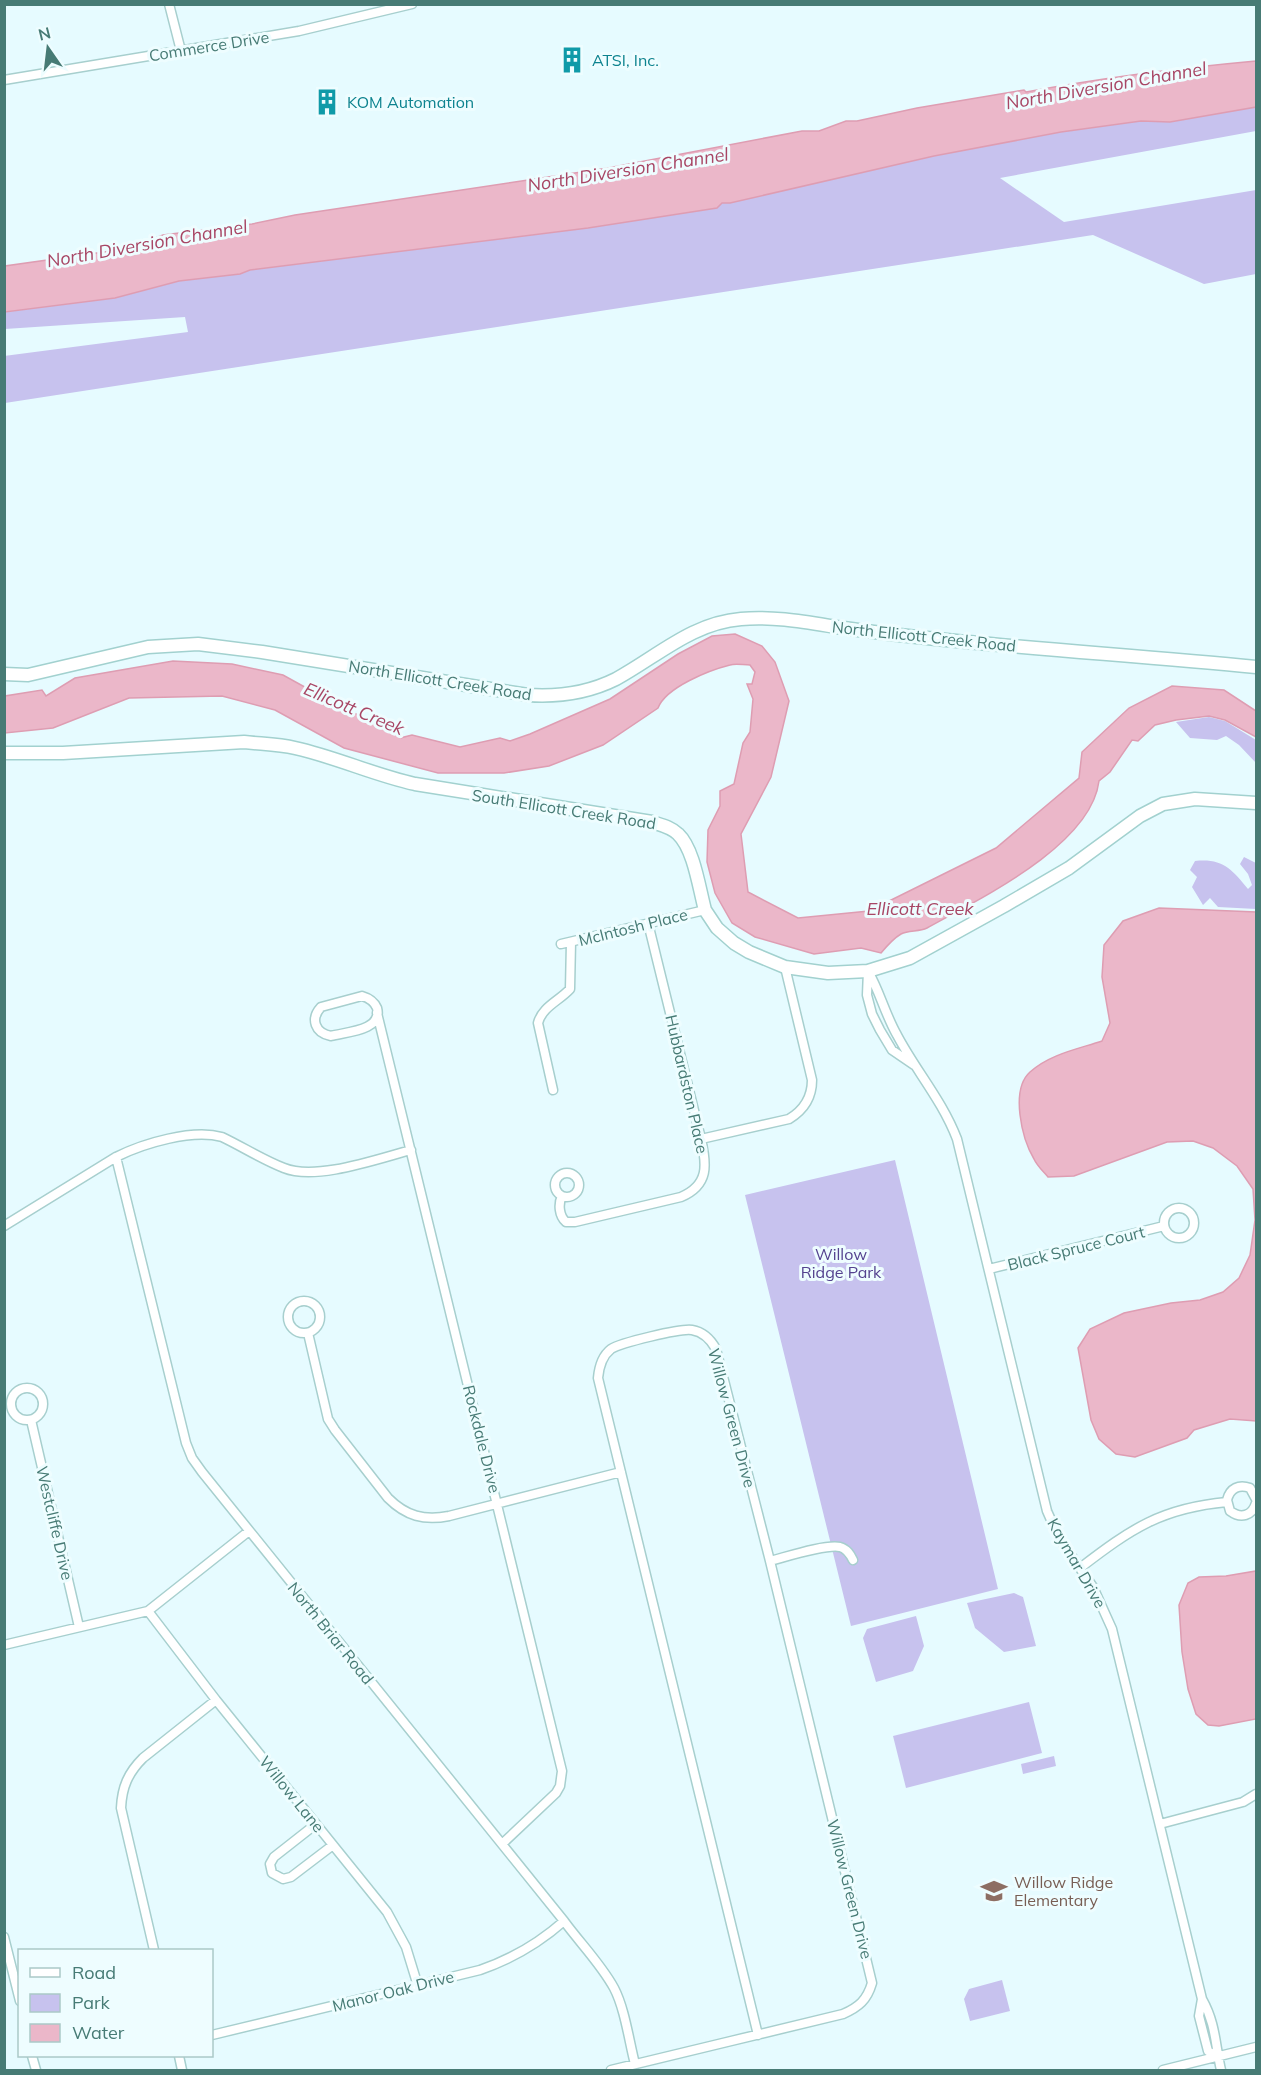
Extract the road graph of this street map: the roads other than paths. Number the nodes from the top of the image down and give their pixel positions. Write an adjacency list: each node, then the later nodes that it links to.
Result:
1 (169, 4): 3 (street)
2 (412, 4): 3 (street, Commerce Drive)
3 (181, 51): 4 (street, Commerce Drive)
4 (4, 80)
5 (1257, 667): 6 (street, North Ellicott Creek Road)
6 (4, 674)
7 (4, 753): 9 (street, South Ellicott Creek Road)
8 (1257, 803): 14 (street, South Ellicott Creek Road)
9 (705, 909): 10 (street, McIntosh Place); 13 (street, South Ellicott Creek Road)
10 (648, 923): 11 (street, McIntosh Place); 18 (street, Hubbardston Place)
11 (571, 942): 12 (street, McIntosh Place); 17 (street)
12 (561, 944)
13 (785, 968): 14 (street, South Ellicott Creek Road); 18 (street)
14 (868, 971): 16 (street, Kaymar Drive); 16 (street, Kaymar Drive)
15 (377, 1013): 15 (street); 19 (street, Rockdale Drive)
16 (914, 1065): 24 (street, Kaymar Drive)
17 (553, 1090)
18 (701, 1139): 21 (street, Hubbardston Place)
19 (411, 1150): 20 (street); 30 (street, Rockdale Drive)
20 (116, 1157): 22 (street); 31 (street, North Briar Road)
21 (562, 1196)
22 (4, 1226)
23 (1164, 1226): 24 (street, Black Spruce Court)
24 (989, 1269): 34 (street, Kaymar Drive)
25 (308, 1333): 30 (street)
26 (31, 1420): 36 (street, Westcliffe Drive)
27 (621, 1472): 30 (street); 33 (street, Willow Green Drive); 52 (street, Willow Green Drive)
28 (1257, 1501): 29 (street); 29 (street)
29 (1227, 1502): 34 (street)
30 (498, 1503): 44 (street, Rockdale Drive)
31 (249, 1531): 35 (street); 44 (street, North Briar Road)
32 (853, 1560): 33 (street)
33 (770, 1561): 52 (street, Willow Green Drive)
34 (1080, 1568): 43 (street, Kaymar Drive)
35 (148, 1611): 36 (street); 38 (street, Willow Lane)
36 (79, 1627): 37 (street)
37 (4, 1645)
38 (216, 1700): 42 (street, Willow Lane); 48 (street)
39 (1257, 1794): 40 (street)
40 (1244, 1802): 41 (street); 43 (street)
41 (1257, 1805)
42 (316, 1824): 45 (street, Willow Lane); 45 (street)
43 (1160, 1824): 54 (street, Kaymar Drive)
44 (501, 1844): 46 (street, North Briar Road)
45 (333, 1845): 49 (street, Willow Lane)
46 (564, 1921): 49 (street, Manor Oak Drive); 55 (street, North Briar Road)
47 (4, 1937): 50 (street)
48 (154, 1949)
49 (418, 1986): 51 (street, Manor Oak Drive)
50 (18, 1993)
51 (213, 2035)
52 (758, 2035): 55 (street, Willow Green Drive)
53 (1257, 2047): 54 (street)
54 (1218, 2057): 57 (street); 58 (street, Kaymar Drive)
55 (635, 2064): 56 (street, Willow Green Drive)
56 (611, 2070)
57 (1163, 2070)
58 (1221, 2070)

